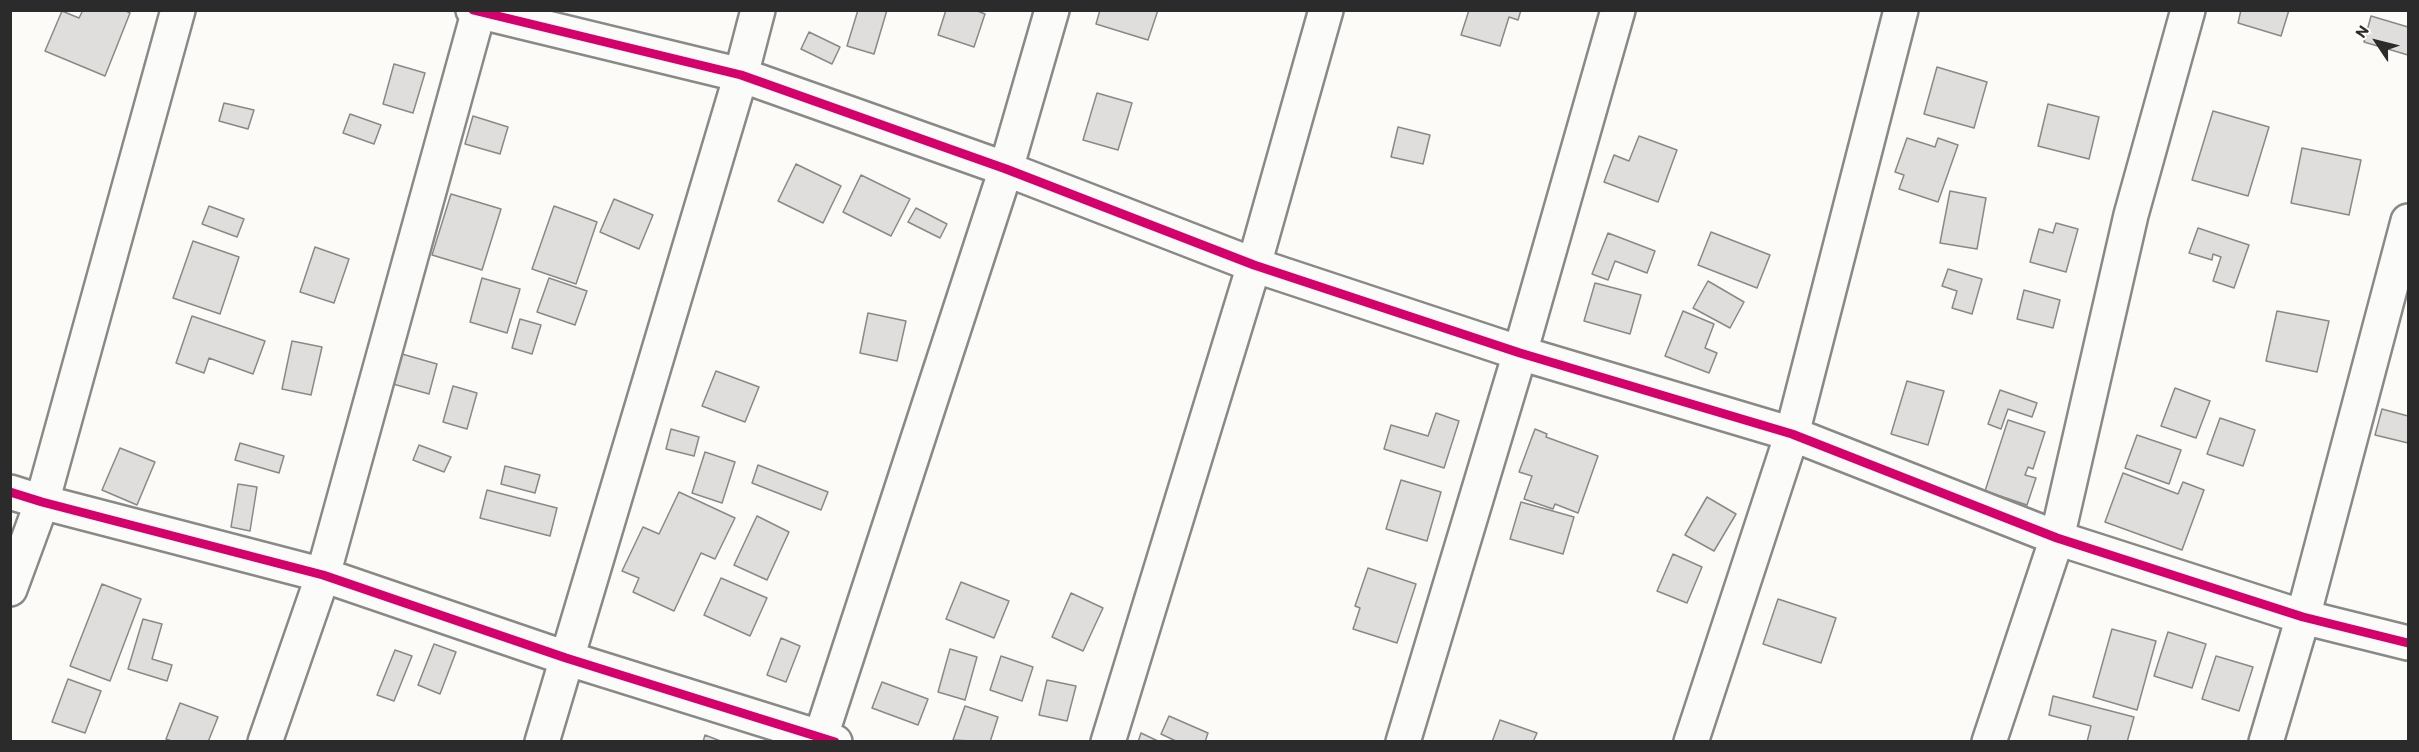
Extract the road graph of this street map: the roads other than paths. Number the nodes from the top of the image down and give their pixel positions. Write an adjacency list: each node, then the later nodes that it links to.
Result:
1 (178, 10): 16 (street)
2 (758, 10): 9 (street)
3 (1052, 10): 10 (street)
4 (1326, 10): 12 (street)
5 (1617, 10): 13 (street)
6 (1901, 10): 14 (street)
7 (2188, 10): 17 (street)
8 (477, 11): 9 (street); 18 (street)
9 (741, 75): 10 (street); 22 (street)
10 (1006, 169): 12 (street); 23 (street)
11 (2409, 221): 20 (street)
12 (1254, 265): 13 (street); 26 (street)
13 (1520, 353): 14 (street); 27 (street)
14 (1792, 434): 17 (street); 28 (street)
15 (10, 492): 16 (street)
16 (42, 502): 18 (street); 19 (street)
17 (2057, 538): 20 (street); 29 (street)
18 (322, 575): 22 (street); 24 (street)
19 (10, 589)
20 (2303, 617): 21 (street); 30 (street)
21 (2409, 643)
22 (566, 658): 23 (street); 25 (street)
23 (825, 740)
24 (265, 741)
25 (542, 741)
26 (1108, 741)
27 (1402, 741)
28 (1691, 741)
29 (1989, 741)
30 (2266, 741)

